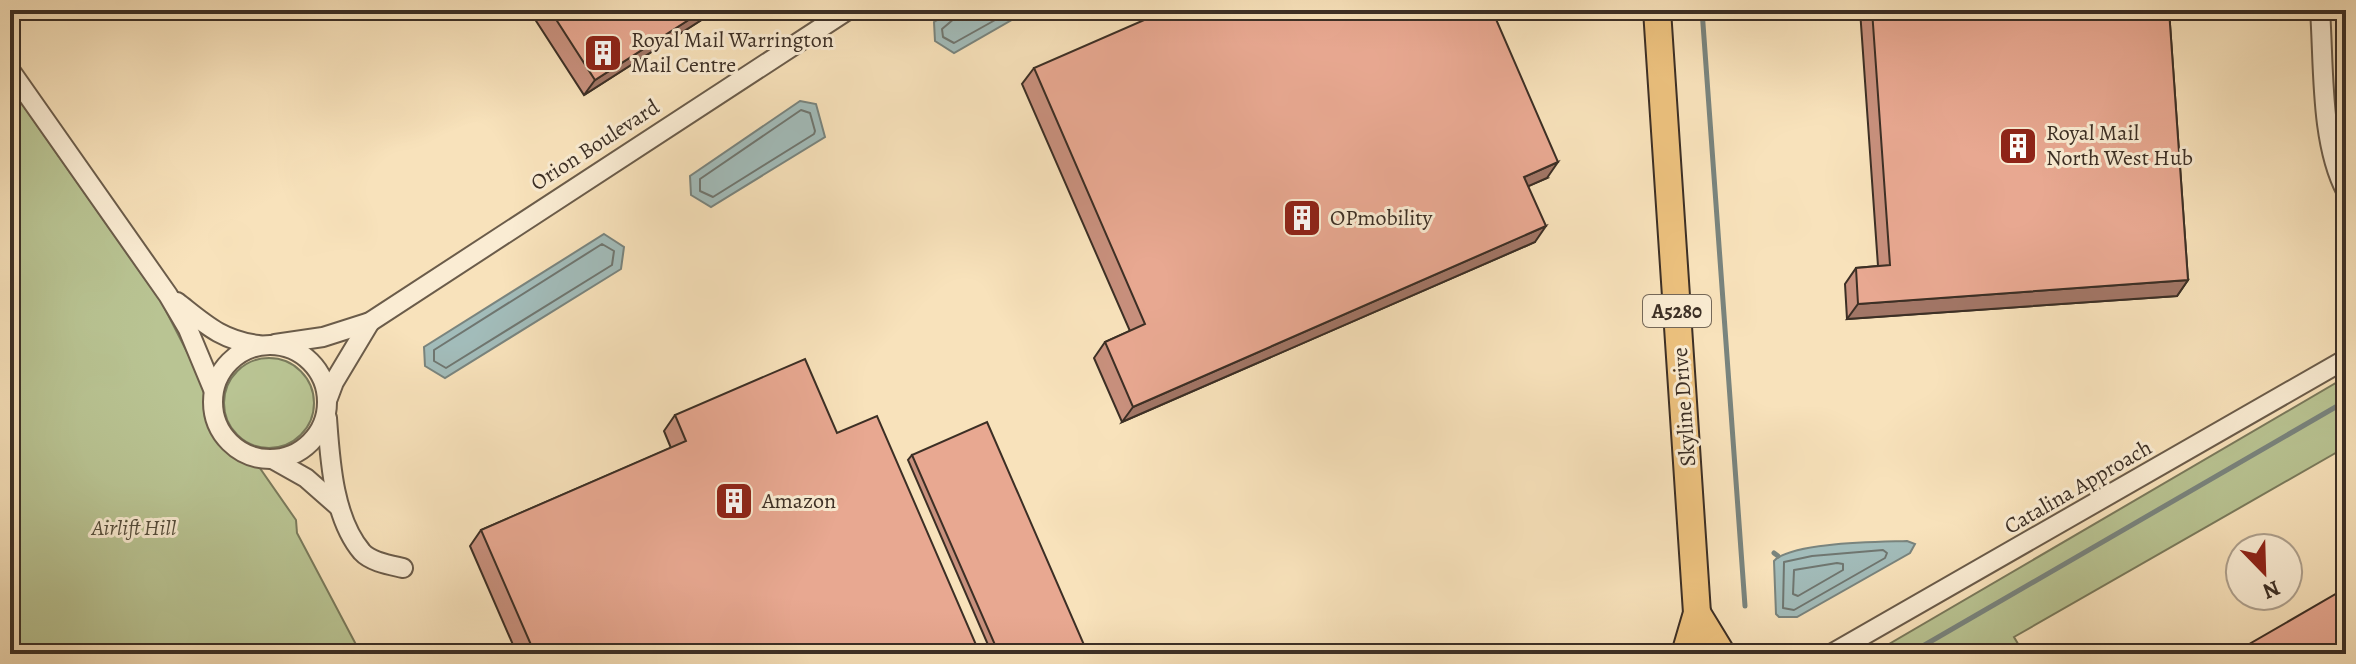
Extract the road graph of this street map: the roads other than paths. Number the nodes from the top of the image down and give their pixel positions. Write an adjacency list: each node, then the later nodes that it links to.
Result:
1 (848, 10): 7 (street, Orion Boulevard)
2 (1657, 10): 15 (main road, Skyline Drive / A5280)
3 (2320, 10): 5 (street)
4 (10, 70): 6 (street, Orion Boulevard)
5 (2346, 191)
6 (168, 295): 8 (street, Orion Boulevard); 10 (street, Orion Boulevard)
7 (370, 322): 8 (street, Orion Boulevard); 11 (street, Orion Boulevard)
8 (267, 345): 10 (street); 11 (street)
9 (2346, 359): 18 (street, Catalina Approach)
10 (213, 389): 12 (street)
11 (327, 405): 12 (street); 13 (street)
12 (274, 460): 13 (street)
13 (339, 507): 14 (street)
14 (403, 568)
15 (1697, 613): 16 (main road, Skyline Drive / A5280); 17 (main road, Skyline Drive / A5280)
16 (1685, 654)
17 (1722, 654)
18 (1831, 654)

